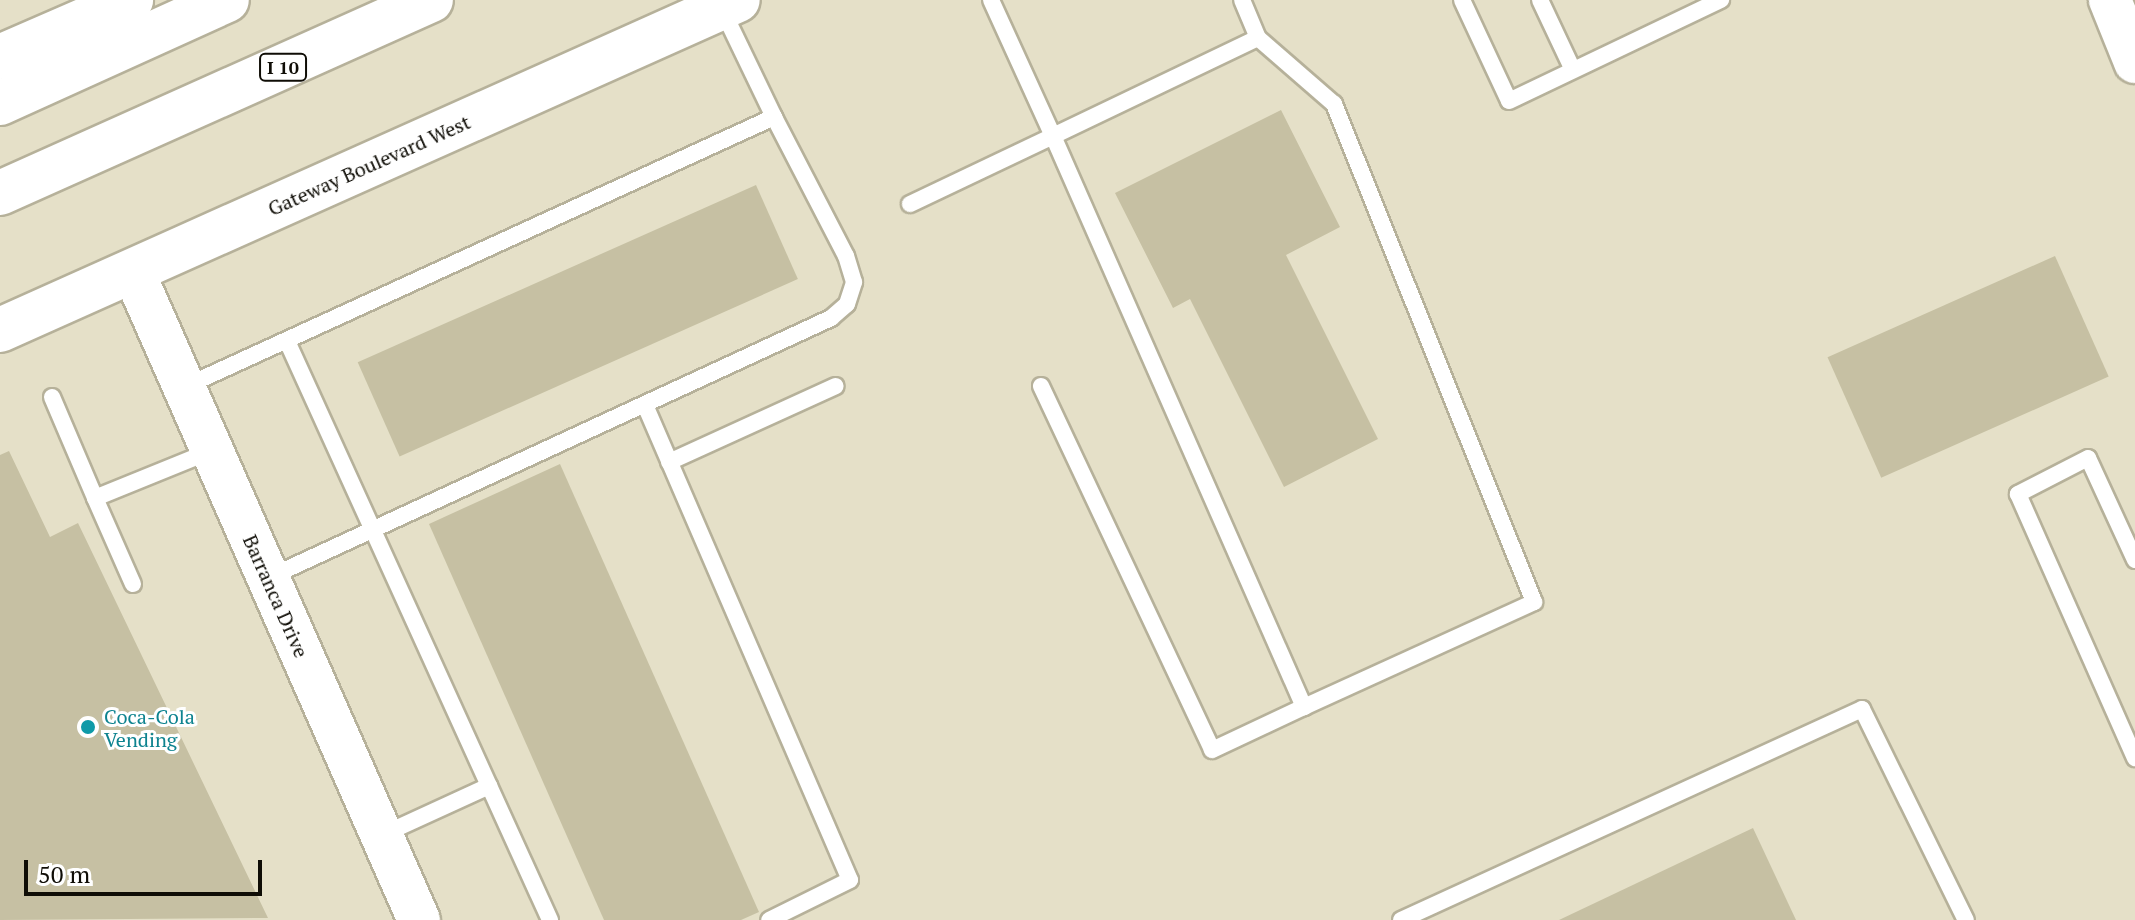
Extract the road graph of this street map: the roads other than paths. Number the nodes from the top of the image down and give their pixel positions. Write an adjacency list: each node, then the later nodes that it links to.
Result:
1 (131, 0): 12 (main road)
2 (227, 0): 15 (main road)
3 (431, 0): 17 (main road, I 10)
4 (991, 0): 18 (lane)
5 (1242, 0): 11 (lane)
6 (1540, 0): 14 (lane)
7 (1721, 0): 14 (lane)
8 (2110, 0): 13 (street)
9 (1466, 1): 14 (lane)
10 (730, 4): 16 (lane); 22 (main road, Gateway Boulevard West)
11 (1258, 38): 18 (lane); 37 (lane)
12 (0, 57)
13 (2135, 62)
14 (1573, 70)
15 (0, 103)
16 (774, 117): 24 (lane); 29 (lane)
17 (134, 133): 19 (main road, I 10); 21 (main road)
18 (1053, 136): 20 (lane); 37 (lane)
19 (0, 193)
20 (910, 204)
21 (0, 215)
22 (133, 271): 23 (main road, Gateway Boulevard West); 27 (street, Barranca Drive)
23 (0, 330)
24 (287, 341): 27 (lane); 33 (lane)
25 (836, 386): 31 (lane)
26 (1041, 386): 37 (lane)
27 (184, 387): 30 (street, Barranca Drive)
28 (52, 397): 32 (lane)
29 (645, 405): 31 (lane); 33 (lane)
30 (212, 451): 32 (lane); 35 (street, Barranca Drive)
31 (669, 462): 43 (lane)
32 (95, 498): 36 (lane)
33 (372, 530): 35 (lane); 39 (lane)
34 (2135, 560): 38 (lane)
35 (268, 578): 40 (street, Barranca Drive)
36 (133, 584)
37 (1304, 707)
38 (2135, 758)
39 (489, 786): 40 (lane); 42 (lane)
40 (382, 835): 41 (street, Barranca Drive)
41 (419, 920)
42 (550, 920)
43 (769, 920)
44 (1401, 920): 45 (lane)
45 (1966, 920)

